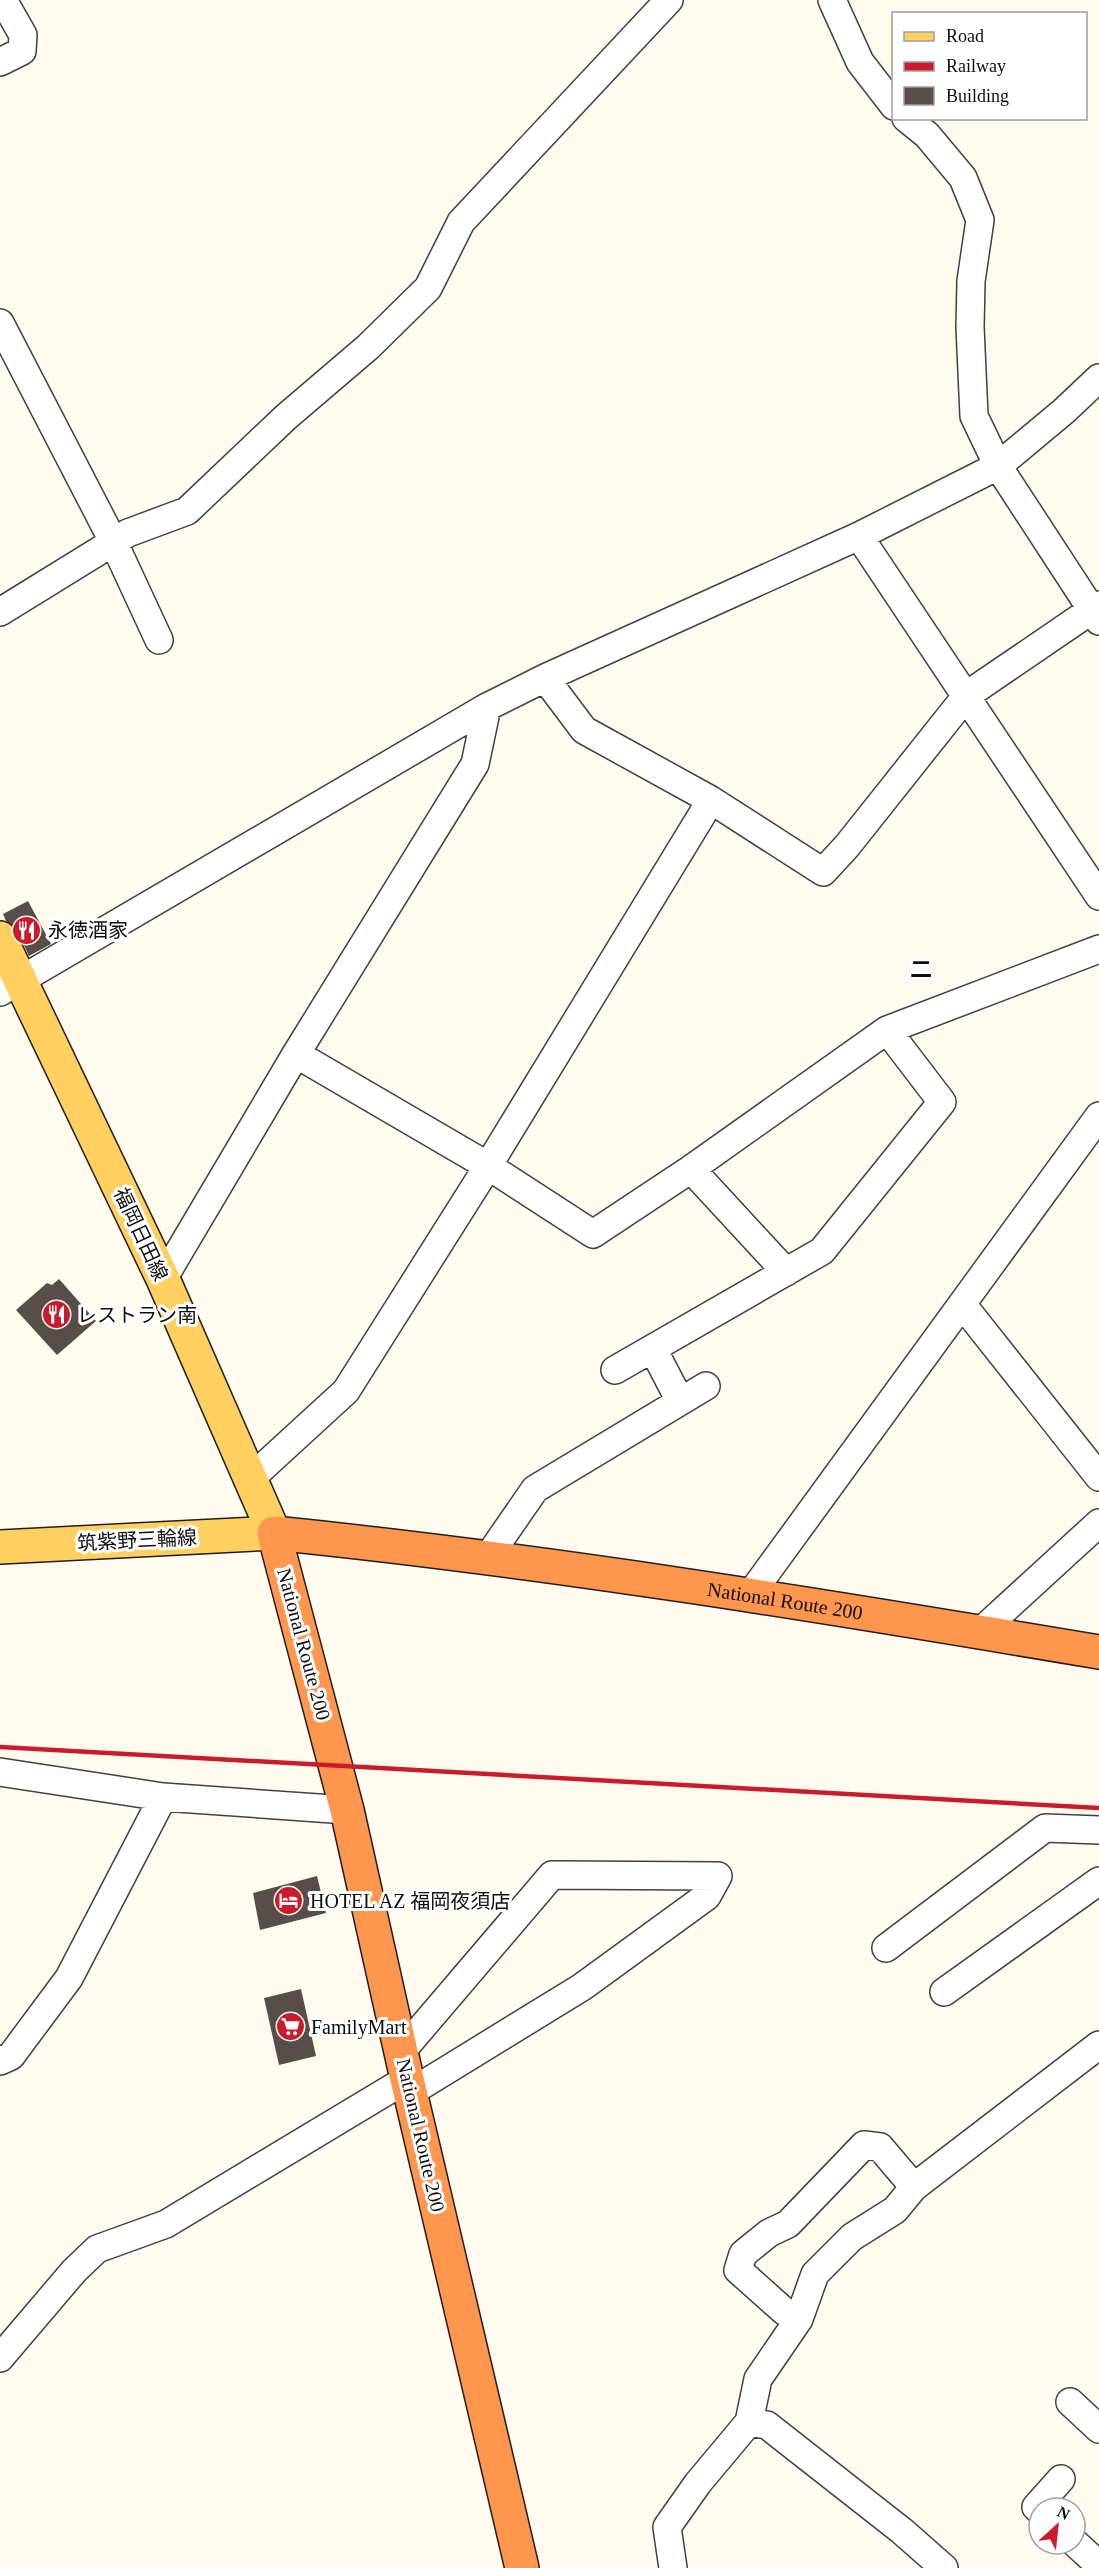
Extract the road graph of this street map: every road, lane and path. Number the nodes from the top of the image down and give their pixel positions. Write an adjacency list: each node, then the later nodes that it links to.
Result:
1 (3, 0): 4 (street)
2 (669, 0): 11 (street)
3 (832, 0): 5 (street)
4 (0, 62)
5 (892, 103)
6 (908, 120): 9 (street)
7 (0, 323): 11 (street)
8 (1099, 378): 9 (street)
9 (998, 466): 10 (street); 13 (street)
10 (859, 536): 15 (street); 16 (street)
11 (114, 543): 12 (street); 14 (street)
12 (0, 612)
13 (1096, 612): 16 (street)
14 (159, 640)
15 (545, 678): 17 (street); 18 (street)
16 (967, 695): 18 (street); 19 (street)
17 (487, 707): 22 (street); 24 (street)
18 (711, 800): 26 (street)
19 (1099, 896)
20 (0, 938): 22 (main road, 福岡日田線)
21 (1099, 950): 23 (street)
22 (9, 987): 29 (main road, 福岡日田線)
23 (887, 1030): 27 (street); 28 (street)
24 (296, 1054): 26 (street); 29 (street)
25 (1099, 1116): 30 (street)
26 (488, 1166): 27 (street); 36 (street)
27 (691, 1169): 28 (street)
28 (786, 1272): 31 (street)
29 (163, 1278): 36 (main road, 福岡日田線)
30 (962, 1304): 35 (street); 41 (street)
31 (653, 1348): 32 (street); 34 (street)
32 (615, 1370)
33 (706, 1386): 34 (street)
34 (680, 1401): 40 (street)
35 (1099, 1477)
36 (250, 1479): 38 (main road, 福岡日田線)
37 (1099, 1523): 42 (street)
38 (274, 1533): 39 (main road, 筑紫野三輪線); 40 (highway, National Route 200); 46 (highway, National Route 200)
39 (0, 1546)
40 (488, 1557): 41 (highway, National Route 200)
41 (750, 1595): 42 (highway, National Route 200)
42 (980, 1632): 43 (highway, National Route 200)
43 (1099, 1652)
44 (0, 1772): 45 (street)
45 (163, 1797): 46 (street); 52 (street)
46 (347, 1809): 53 (highway, National Route 200)
47 (1099, 1830): 49 (street)
48 (1099, 1881): 50 (street)
49 (886, 1948)
50 (944, 1992)
51 (1099, 2045): 54 (street)
52 (0, 2061)
53 (406, 2074): 53 (street); 56 (street); 64 (highway, National Route 200)
54 (914, 2187): 55 (street); 55 (street)
55 (799, 2319): 58 (street)
56 (0, 2358)
57 (1070, 2402): 59 (street)
58 (749, 2422): 65 (street); 66 (street)
59 (1099, 2429)
60 (1061, 2479): 61 (street)
61 (1046, 2496)
62 (1087, 2554): 63 (street)
63 (1099, 2565)
64 (522, 2568)
65 (673, 2568)
66 (944, 2568)

